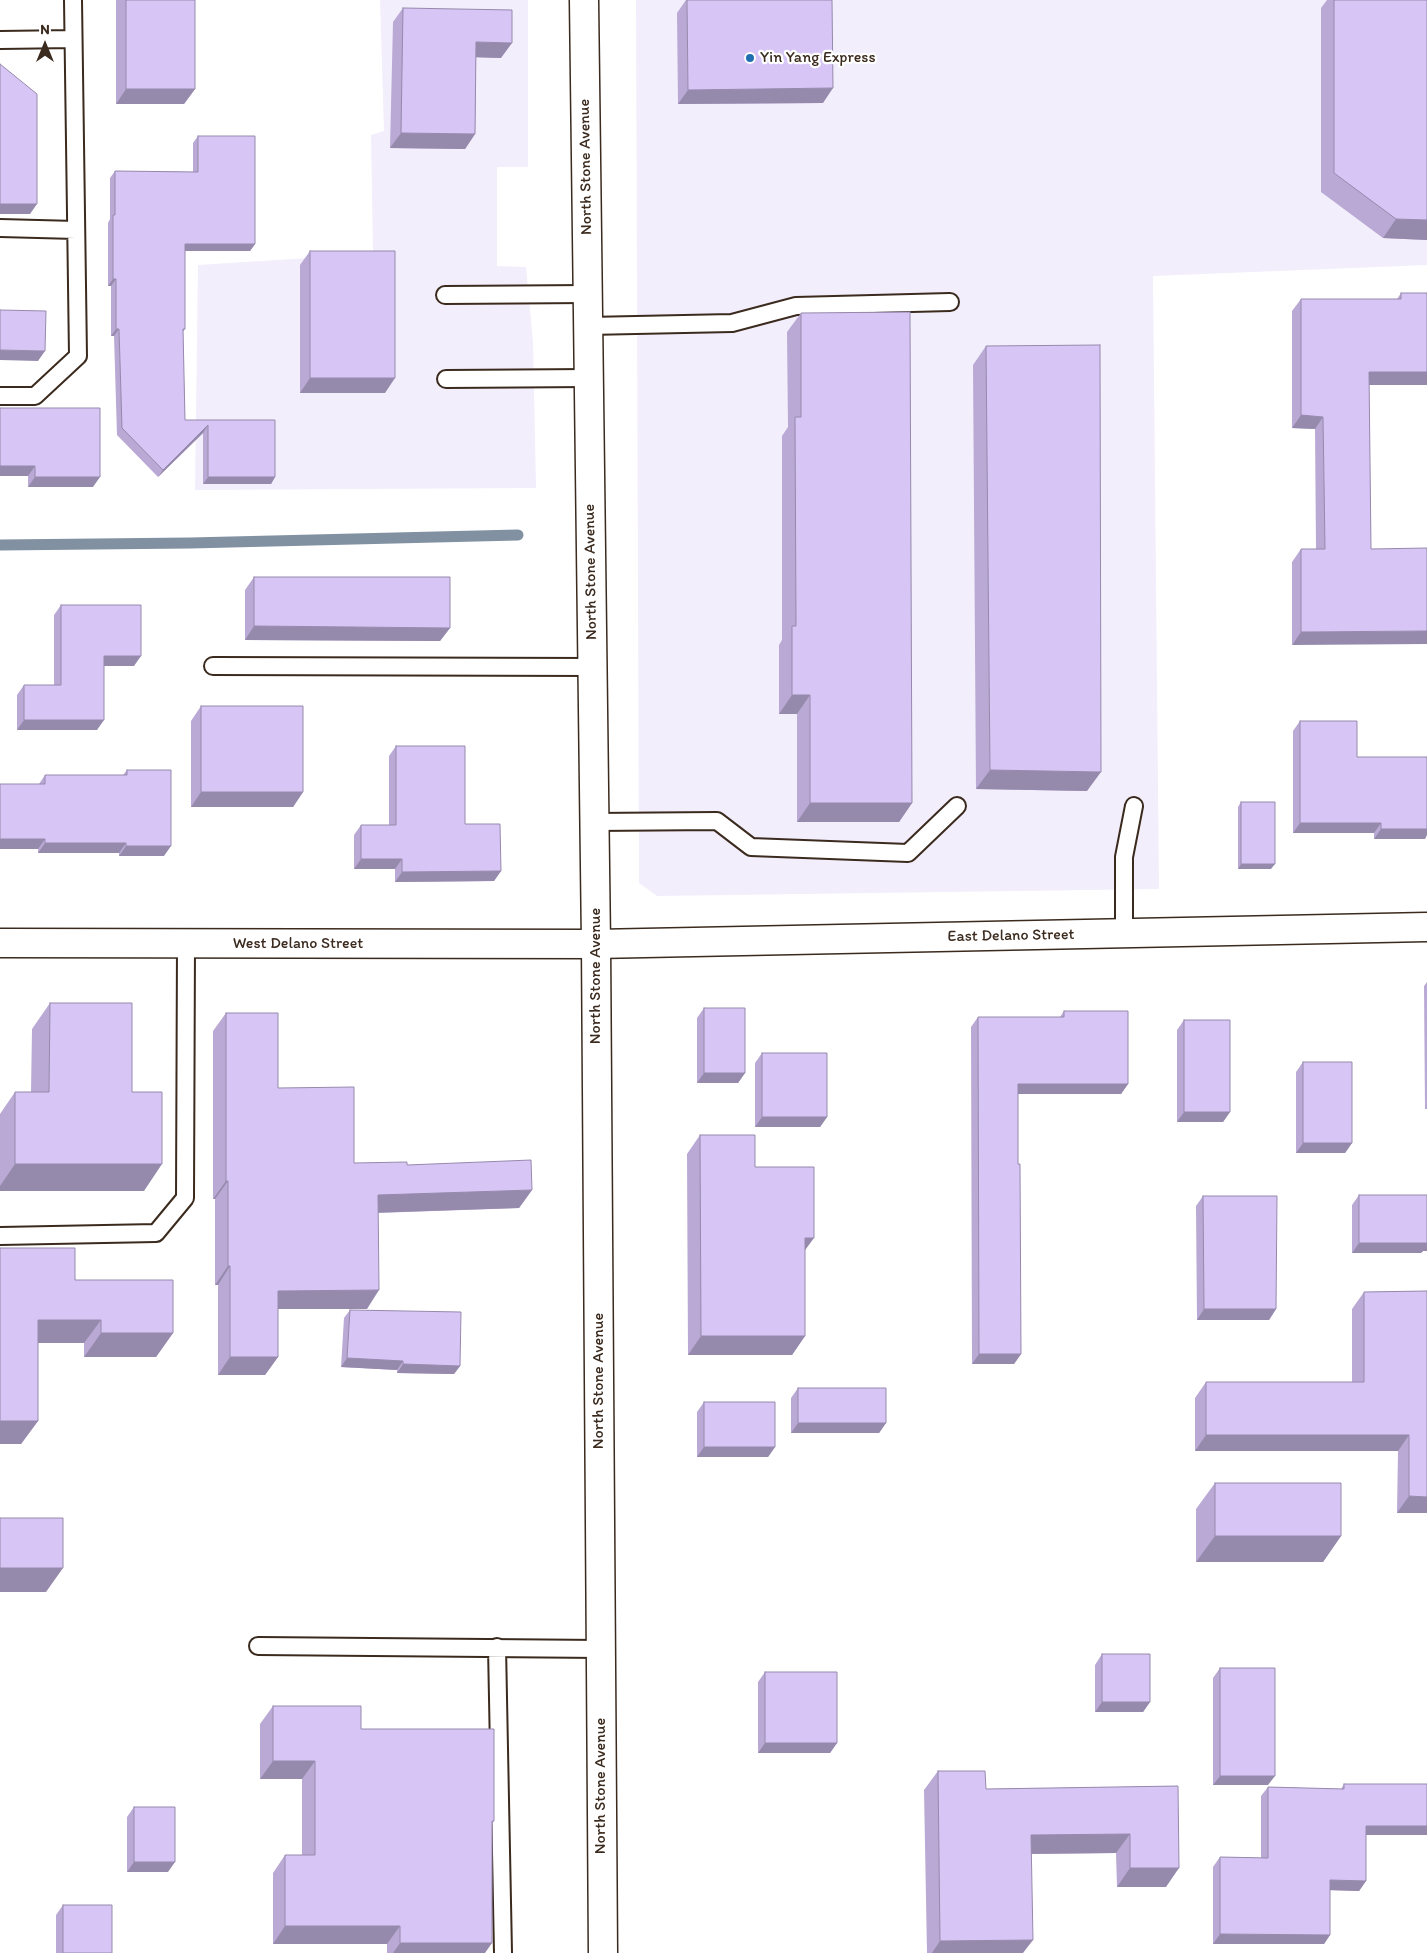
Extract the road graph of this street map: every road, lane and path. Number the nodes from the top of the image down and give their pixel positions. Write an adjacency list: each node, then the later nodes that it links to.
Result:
1 (73, 0): 4 (lane)
2 (584, 0): 7 (main road, North Stone Avenue)
3 (0, 40): 4 (lane)
4 (73, 40): 6 (lane)
5 (0, 228): 6 (lane)
6 (76, 230): 13 (lane)
7 (588, 294): 8 (lane); 10 (main road, North Stone Avenue)
8 (445, 295)
9 (950, 302): 10 (lane)
10 (588, 326): 11 (main road, North Stone Avenue)
11 (589, 378): 12 (lane); 15 (main road, North Stone Avenue)
12 (446, 379)
13 (0, 396)
14 (213, 666): 15 (lane)
15 (592, 667): 18 (main road, North Stone Avenue)
16 (957, 806): 18 (lane)
17 (1134, 806): 20 (lane)
18 (594, 822): 23 (main road, North Stone Avenue)
19 (1427, 927): 20 (main road, East Delano Street)
20 (1124, 934): 23 (main road, East Delano Street)
21 (0, 943): 22 (main road, West Delano Street)
22 (186, 944): 23 (main road, West Delano Street); 24 (lane)
23 (596, 944): 27 (main road, North Stone Avenue)
24 (0, 1236)
25 (258, 1646): 26 (lane)
26 (497, 1648): 27 (lane); 28 (lane)
27 (600, 1649): 29 (main road, North Stone Avenue)
28 (503, 1953)
29 (603, 1953)

